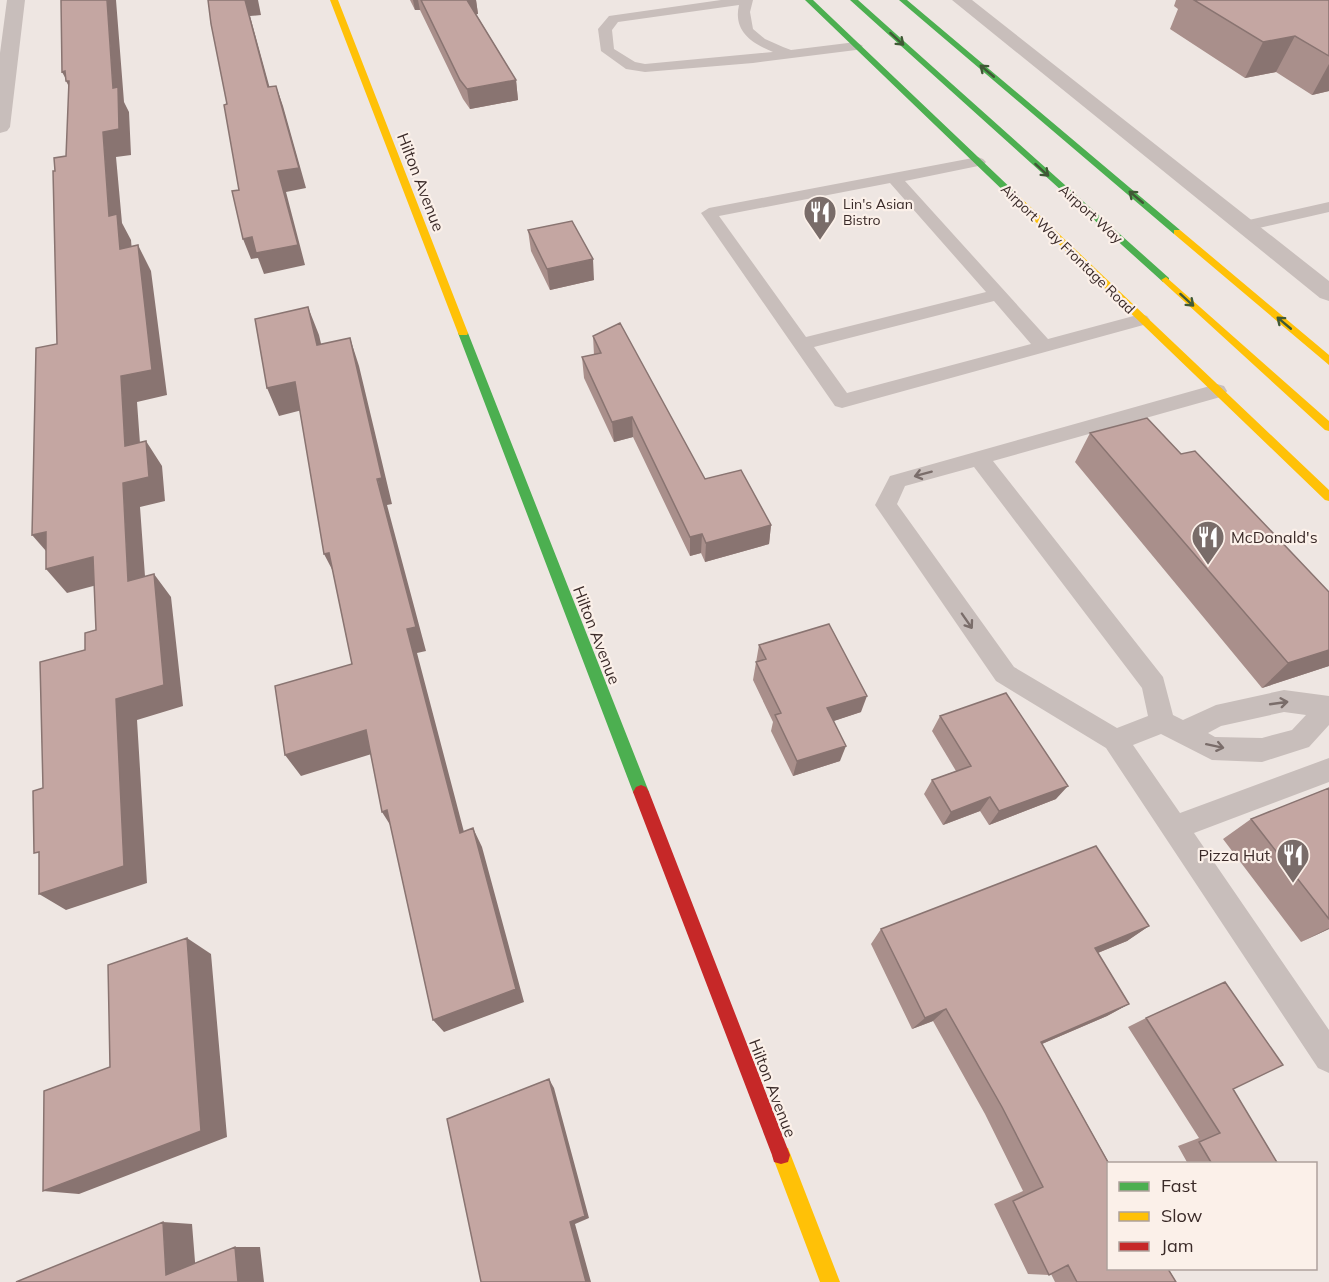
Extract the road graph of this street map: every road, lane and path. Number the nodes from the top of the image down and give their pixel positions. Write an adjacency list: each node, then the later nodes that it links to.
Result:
1 (16, 0): 10 (street)
2 (334, 0): 33 (street, Hilton Avenue)
3 (747, 0): 9 (lane); 9 (lane)
4 (809, 0): 8 (street, Airport Way Frontage Road)
5 (854, 0): 23 (street, Airport Way, one-way to 23)
6 (903, 0): 20 (street, one-way to 6)
7 (961, 0): 14 (street)
8 (856, 46): 9 (lane); 11 (street, Airport Way Frontage Road)
9 (790, 54)
10 (0, 127)
11 (978, 162): 12 (lane); 17 (street, Airport Way Frontage Road)
12 (894, 178): 16 (lane); 18 (lane)
13 (1329, 207): 14 (lane)
14 (1246, 226): 15 (street)
15 (1329, 293)
16 (996, 295): 18 (lane); 19 (lane)
17 (1141, 320): 19 (lane); 21 (street, Airport Way Frontage Road)
18 (803, 344): 19 (lane)
19 (1044, 346)
20 (1329, 361)
21 (1217, 391): 22 (lane); 26 (street, Airport Way Frontage Road)
22 (1130, 416): 24 (lane); 25 (lane)
23 (1329, 427)
24 (1147, 433)
25 (979, 458): 28 (lane); 29 (lane, one-way to 29)
26 (1329, 497)
27 (1329, 707): 28 (lane, one-way to 27); 28 (lane, one-way to 27)
28 (1173, 728): 29 (lane)
29 (1115, 740): 31 (lane)
30 (1329, 770): 31 (lane)
31 (1174, 828): 32 (lane)
32 (1327, 1051)
33 (830, 1282)

